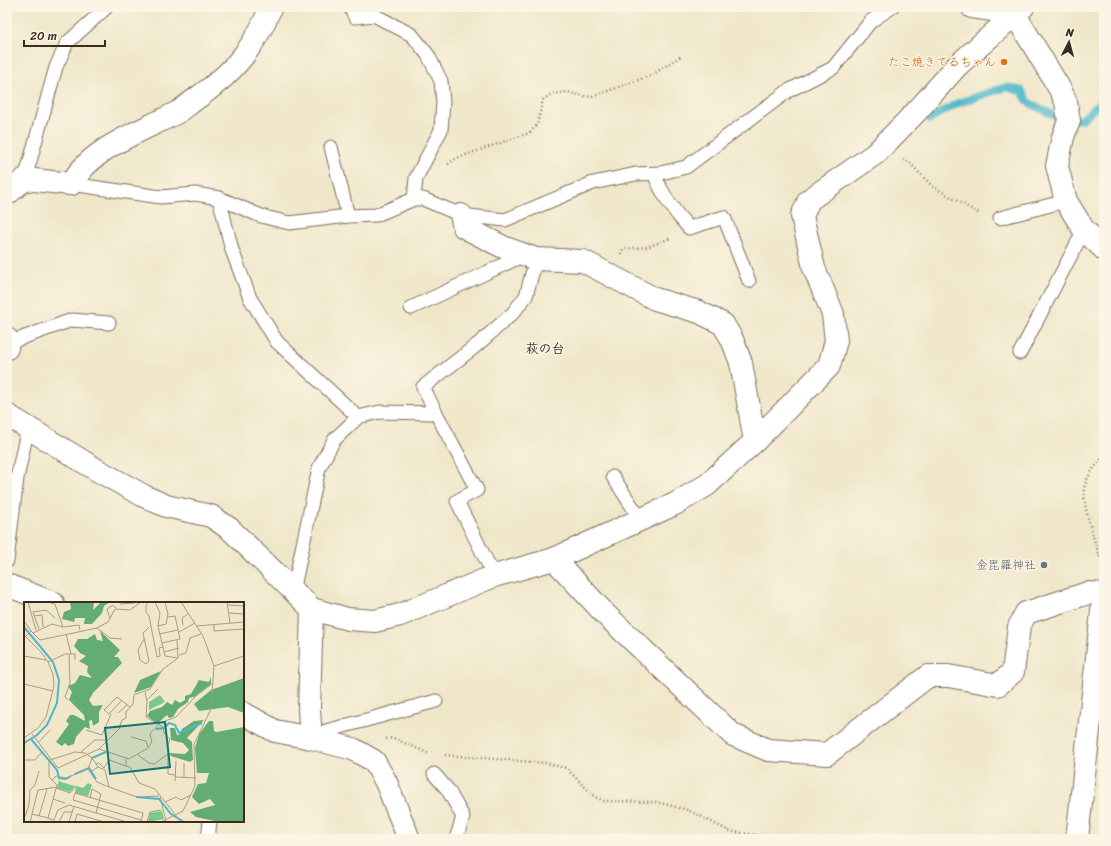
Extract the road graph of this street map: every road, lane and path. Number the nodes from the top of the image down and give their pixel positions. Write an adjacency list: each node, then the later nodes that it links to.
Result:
1 (107, 7): 13 (lane)
2 (271, 7): 14 (street)
3 (350, 7): 7 (lane)
4 (892, 7): 12 (lane)
5 (972, 7): 6 (street)
6 (1018, 10): 10 (street); 18 (street)
7 (377, 11): 17 (lane)
8 (681, 56): 11 (path)
9 (331, 148): 20 (lane)
10 (875, 154): 21 (path); 36 (street)
11 (446, 164)
12 (654, 174): 19 (lane); 22 (lane)
13 (25, 179): 14 (street); 15 (street)
14 (71, 184): 16 (lane)
15 (7, 194)
16 (219, 198): 20 (lane); 34 (lane)
17 (414, 199): 19 (lane); 20 (lane)
18 (1066, 202): 21 (lane); 23 (street)
19 (461, 215): 25 (street)
20 (348, 216)
21 (1000, 218)
22 (689, 228): 26 (path); 27 (lane)
23 (1084, 230): 24 (street); 31 (lane)
24 (1104, 249)
25 (530, 257): 28 (lane); 32 (lane); 36 (street)
26 (618, 258)
27 (749, 281)
28 (411, 308)
29 (109, 323): 30 (lane)
30 (7, 343)
31 (1020, 353)
32 (436, 414): 34 (lane); 43 (lane)
33 (7, 415): 35 (street)
34 (358, 418): 45 (lane)
35 (28, 427): 41 (lane); 45 (street)
36 (755, 441): 39 (street)
37 (1104, 456): 42 (path)
38 (613, 476): 39 (lane)
39 (641, 520): 40 (street)
40 (554, 558): 43 (street); 46 (street)
41 (7, 561)
42 (1104, 566)
43 (494, 576): 48 (street)
44 (7, 585): 47 (street)
45 (293, 592): 48 (street)
46 (1104, 593): 61 (street)
47 (50, 602)
48 (312, 610): 51 (street)
49 (436, 701): 51 (lane)
50 (244, 714): 51 (street)
51 (312, 738): 58 (street)
52 (378, 739): 53 (path)
53 (432, 754)
54 (440, 755): 60 (path)
55 (434, 774): 59 (lane)
56 (210, 822): 57 (lane)
57 (208, 839)
58 (409, 839)
59 (456, 839)
60 (783, 839)
61 (1077, 839)

